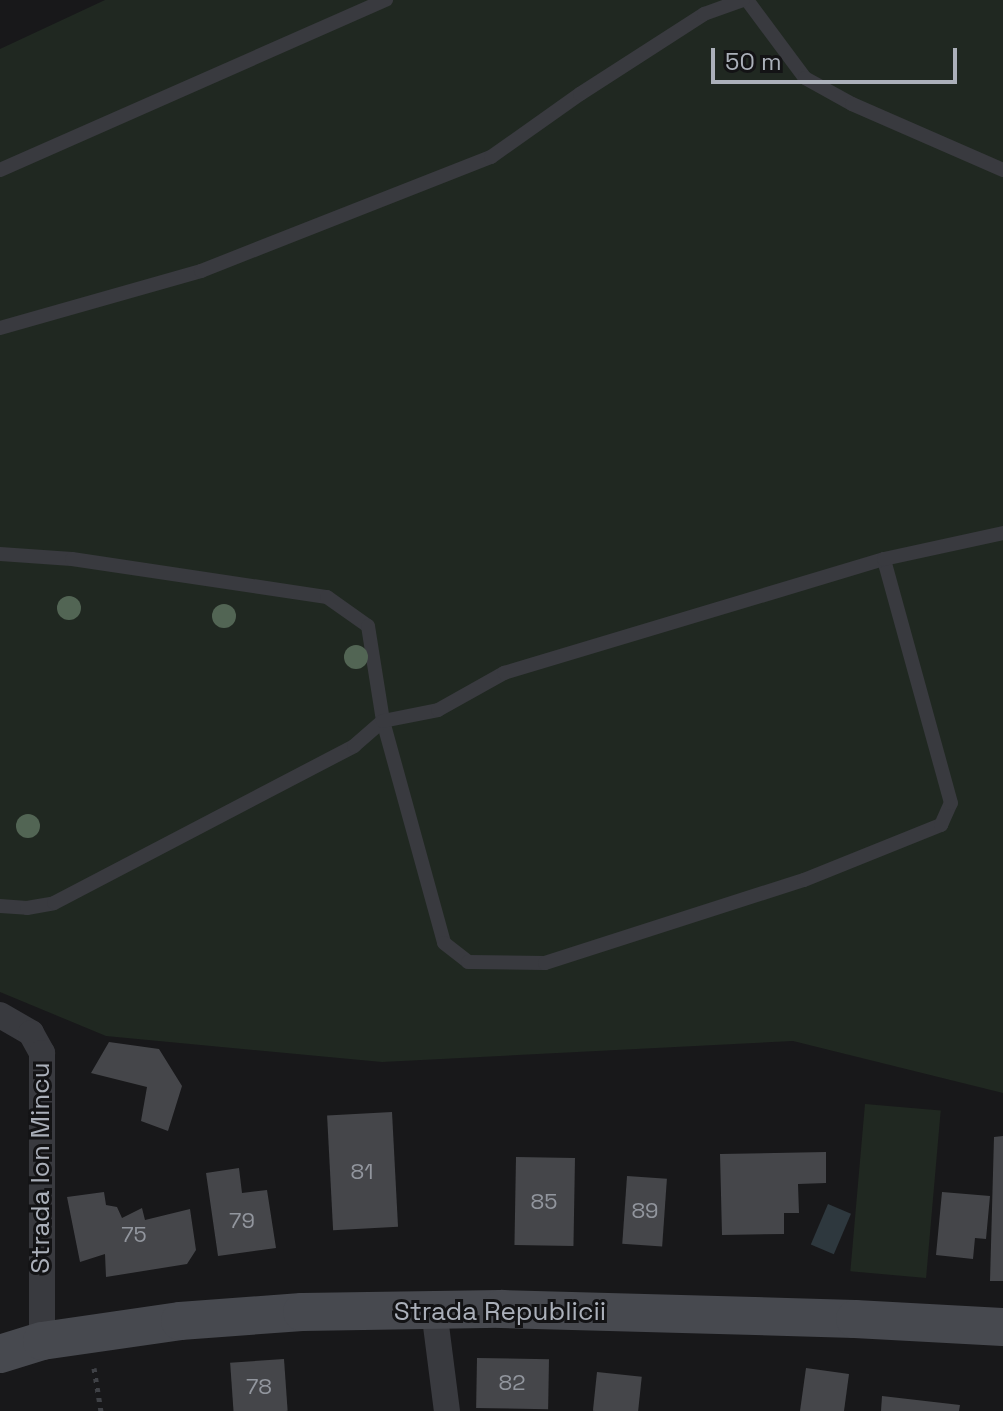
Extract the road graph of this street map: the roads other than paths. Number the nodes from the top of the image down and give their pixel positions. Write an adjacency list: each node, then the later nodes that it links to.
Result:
1 (386, 0): 3 (lane)
2 (745, 0): 4 (lane); 5 (lane)
3 (0, 170)
4 (1003, 170)
5 (0, 328)
6 (1003, 533): 8 (lane)
7 (0, 554): 9 (lane)
8 (884, 559): 9 (lane); 9 (lane)
9 (383, 721): 10 (lane)
10 (0, 906)
11 (0, 1015): 14 (street, Strada Ion Mincu)
12 (434, 1310): 13 (street, Strada Republicii); 14 (street, Strada Republicii); 16 (street)
13 (1003, 1327)
14 (42, 1341): 15 (street, Strada Republicii)
15 (0, 1354)
16 (447, 1411)

